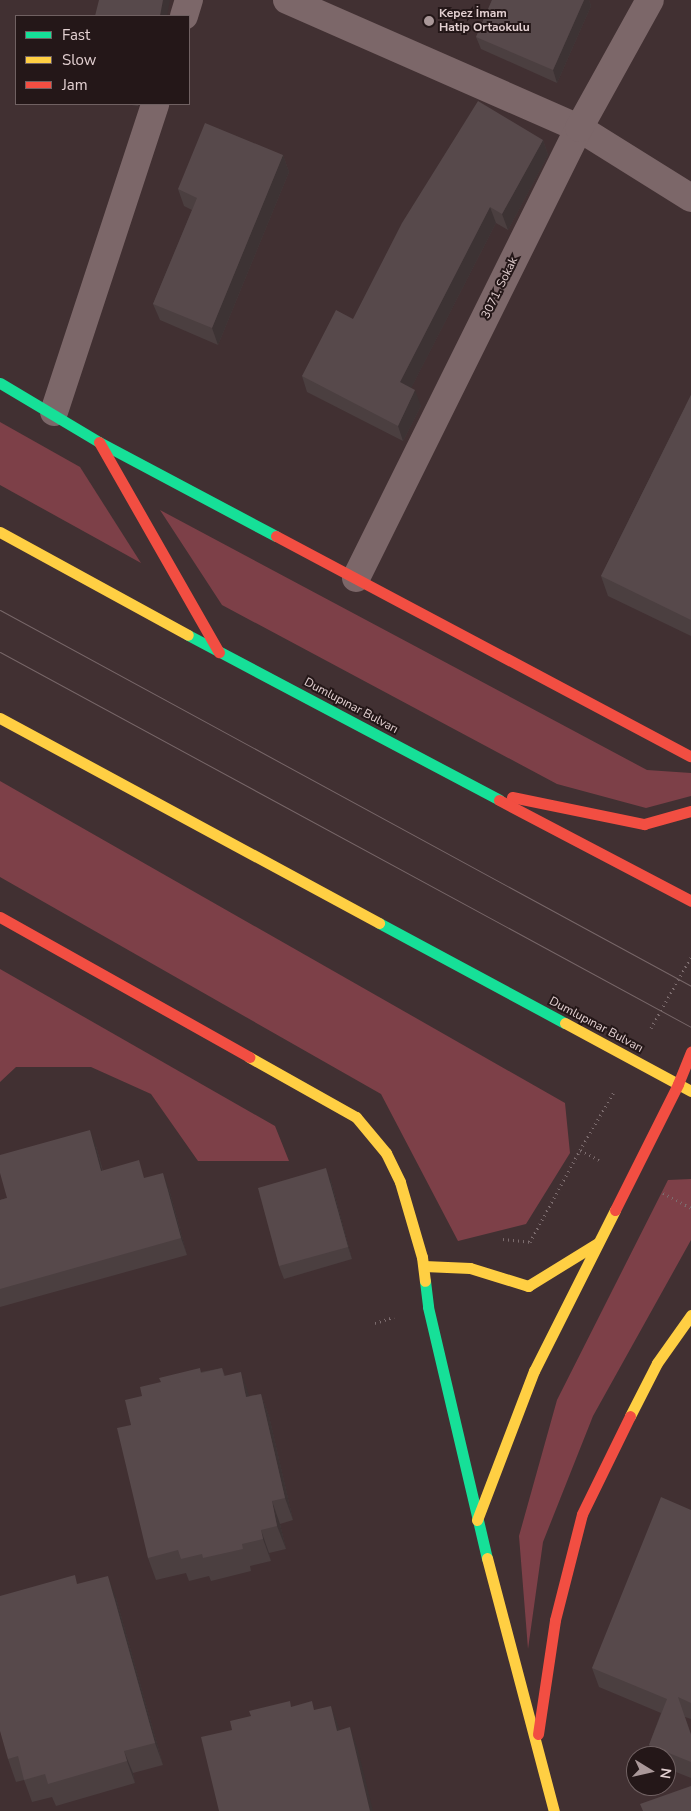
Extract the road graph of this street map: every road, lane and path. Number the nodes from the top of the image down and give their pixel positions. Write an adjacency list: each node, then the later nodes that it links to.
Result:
1 (189, 0): 4 (street)
2 (287, 0): 6 (street)
3 (650, 0): 6 (street, 3071. Sokak)
4 (184, 15)
5 (155, 105): 9 (street)
6 (579, 128): 7 (street); 12 (street, 3071. Sokak)
7 (691, 198)
8 (0, 383): 9 (main road)
9 (54, 412): 10 (main road)
10 (99, 442): 12 (main road); 13 (main road)
11 (0, 532): 13 (main road, Dumlupınar Bulvarı)
12 (356, 578): 15 (main road)
13 (219, 652): 16 (main road, Dumlupınar Bulvarı)
14 (0, 718): 21 (main road, Dumlupınar Bulvarı)
15 (690, 756)
16 (483, 792): 17 (main road); 18 (main road, Dumlupınar Bulvarı)
17 (691, 811)
18 (691, 901)
19 (0, 917): 24 (main road)
20 (691, 1051): 21 (main road)
21 (678, 1084): 22 (main road, Dumlupınar Bulvarı); 23 (main road)
22 (691, 1091)
23 (598, 1243): 24 (main road); 26 (main road)
24 (424, 1266): 26 (main road)
25 (691, 1314): 27 (main road)
26 (477, 1520): 27 (main road)
27 (537, 1746): 28 (main road)
28 (554, 1811)

